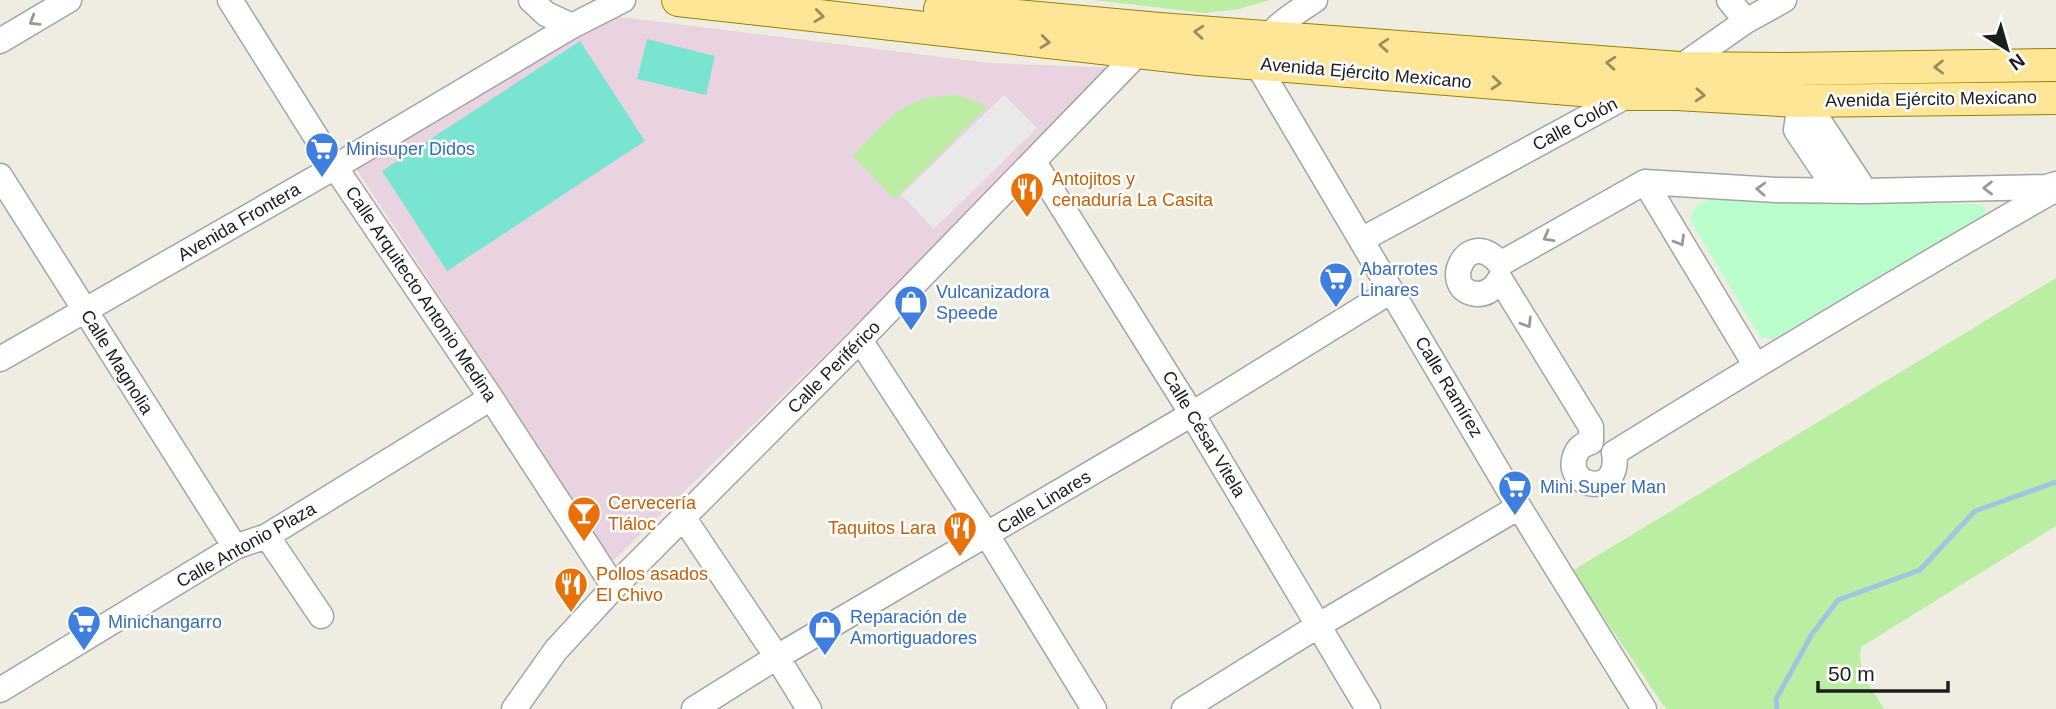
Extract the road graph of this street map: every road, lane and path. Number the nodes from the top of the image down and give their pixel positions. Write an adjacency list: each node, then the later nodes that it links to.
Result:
1 (69, 0): 13 (street, one-way to 13)
2 (230, 0): 23 (street, Calle Arquitecto Antonio Medina)
3 (568, 0): 10 (street)
4 (623, 0): 12 (street, Avenida Frontera)
5 (678, 0): 14 (main road, Avenida Ejército Mexicano, one-way to 14)
6 (848, 0): 14 (main road, Avenida Ejército Mexicano)
7 (1315, 0): 15 (street)
8 (1729, 0): 11 (street)
9 (1784, 0): 11 (street, Calle Colón)
10 (538, 7): 12 (street)
11 (1746, 21): 17 (street, Calle Colón)
12 (572, 26): 23 (street, Avenida Frontera)
13 (0, 41)
14 (1150, 41): 15 (main road, Avenida Ejército Mexicano); 22 (street, Calle Periférico)
15 (1262, 50): 17 (main road, Avenida Ejército Mexicano, one-way to 15); 19 (main road, Avenida Ejército Mexicano, one-way to 19); 30 (street, Calle Ramírez)
16 (2056, 65): 18 (main road, Avenida Ejército Mexicano, one-way to 18)
17 (1679, 68): 18 (main road, Avenida Ejército Mexicano); 19 (street, Calle Colón)
18 (1786, 69): 21 (street)
19 (1631, 94): 21 (main road, Avenida Ejército Mexicano, one-way to 21); 30 (street, Calle Colón)
20 (2056, 98): 21 (main road, Avenida Ejército Mexicano)
21 (1798, 105): 27 (street); 28 (street)
22 (1034, 162): 33 (street, Calle Periférico); 37 (street, Calle César Vitela)
23 (335, 167): 32 (street, Avenida Frontera); 36 (street, Calle Arquitecto Antonio Medina)
24 (0, 176): 32 (street, Calle Magnolia)
25 (1645, 182): 27 (street, one-way to 25); 35 (street, one-way to 35); 35 (street, one-way to 35)
26 (2056, 184): 28 (street, one-way to 28)
27 (1837, 191): 28 (street)
28 (1865, 191)
29 (2056, 191): 35 (street)
30 (1361, 240): 31 (street, Calle Ramírez)
31 (1391, 291): 37 (street, Calle Linares); 38 (street, Calle Ramírez)
32 (85, 310): 34 (street, Avenida Frontera); 42 (street, Calle Magnolia)
33 (860, 340): 39 (street, Calle Periférico); 41 (street)
34 (0, 359)
35 (1756, 366)
36 (491, 398): 40 (street, Calle Antonio Plaza); 43 (street, Calle Arquitecto Antonio Medina)
37 (1192, 414): 41 (street, Calle Linares); 45 (street, Calle César Vitela)
38 (1519, 507): 45 (street); 54 (street, Calle Ramírez)
39 (683, 517): 43 (street, Calle Periférico); 46 (street)
40 (267, 536): 42 (street, Calle Antonio Plaza); 44 (street)
41 (987, 536): 46 (street, Calle Linares); 51 (street)
42 (235, 547): 47 (street, Calle Antonio Plaza)
43 (614, 587): 48 (street, Calle Periférico)
44 (321, 616)
45 (1319, 625): 52 (street); 53 (street, Calle César Vitela)
46 (777, 657): 49 (street, Calle Linares); 50 (street)
47 (0, 690)
48 (518, 706)
49 (694, 709)
50 (809, 709)
51 (1094, 709)
52 (1185, 709)
53 (1368, 709)
54 (1644, 709)

